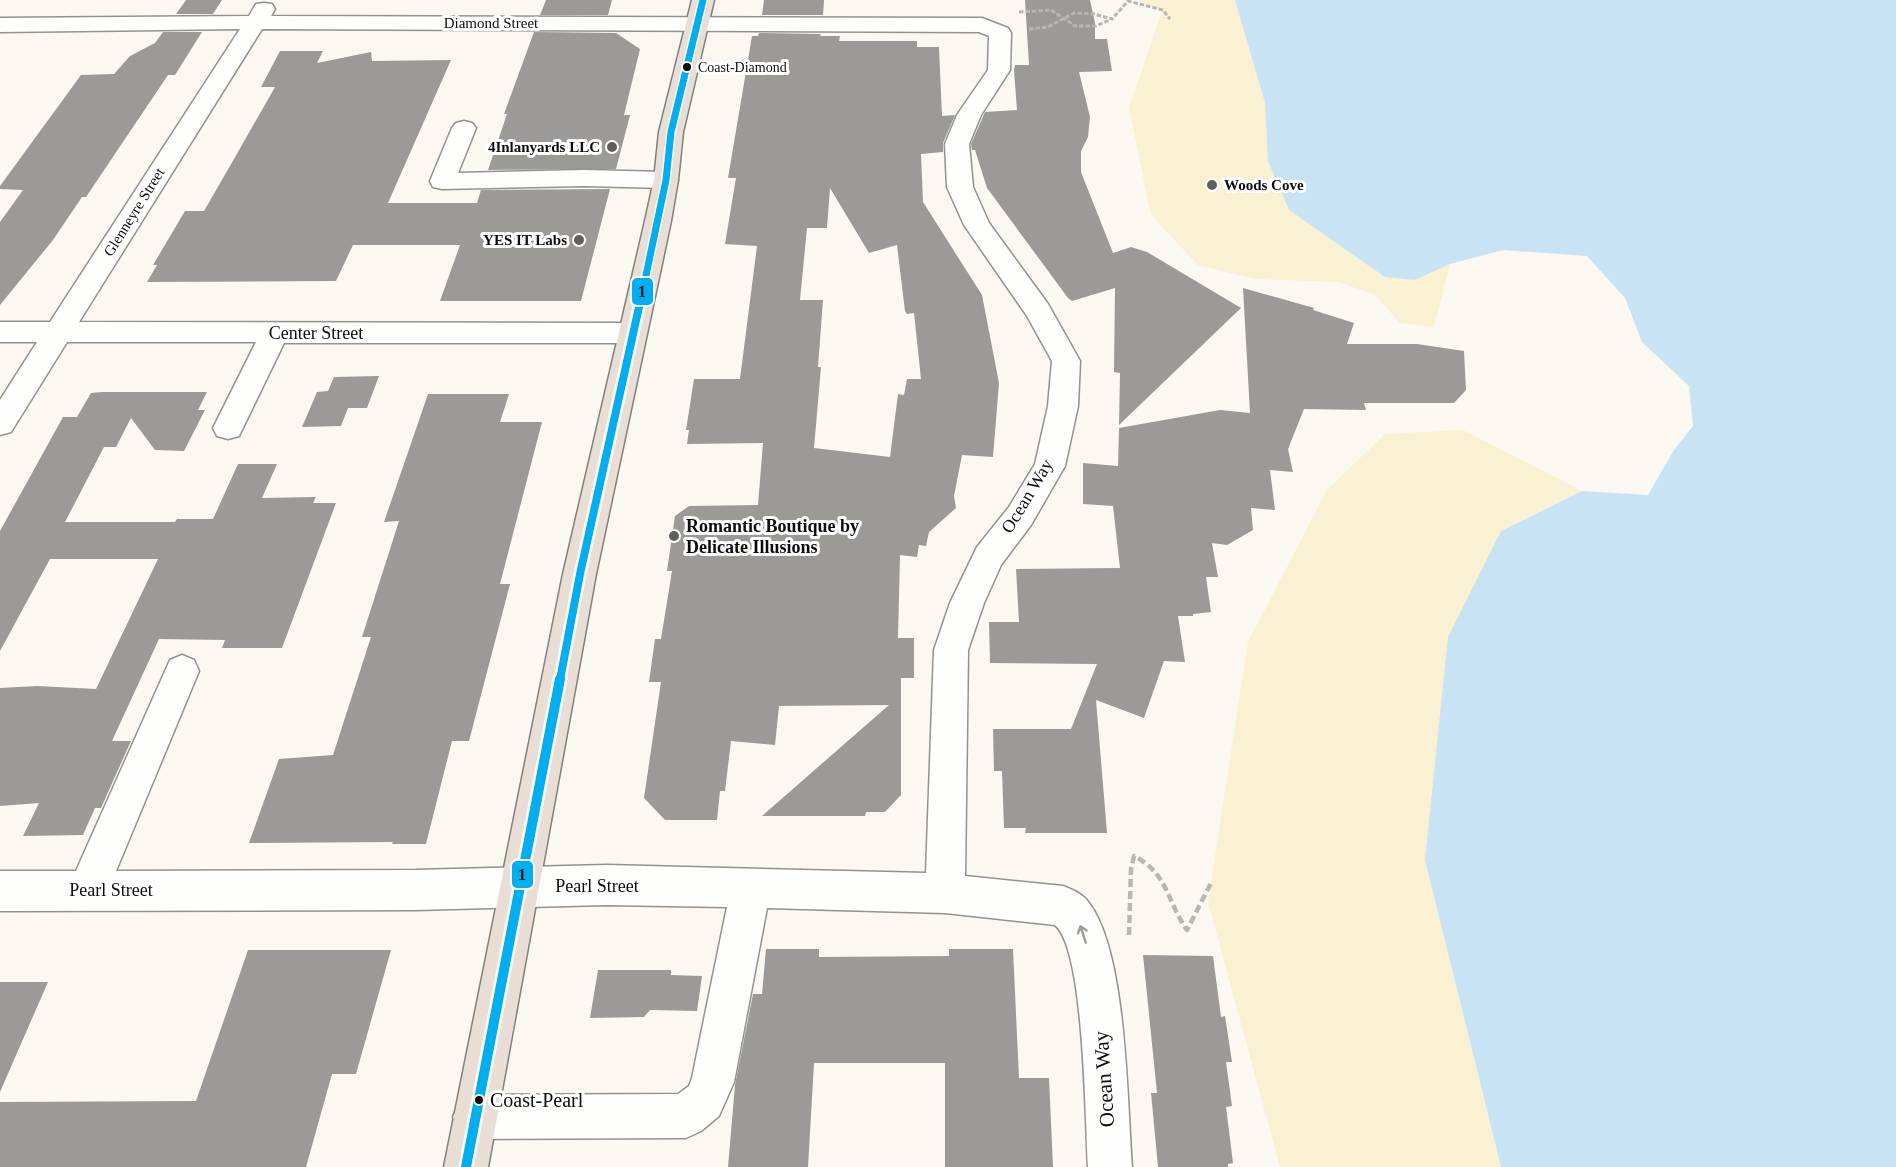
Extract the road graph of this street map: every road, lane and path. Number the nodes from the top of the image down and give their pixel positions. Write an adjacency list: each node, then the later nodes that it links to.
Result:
1 (270, 0): 8 (street, Glenneyre Street)
2 (703, 0): 9 (highway)
3 (1015, 12): 5 (path)
4 (982, 13): 9 (street, Diamond Street); 26 (street, Ocean Way)
5 (1063, 19): 6 (path); 6 (path); 11 (path)
6 (1112, 19): 7 (path)
7 (1170, 19)
8 (255, 23): 9 (street, Diamond Street); 10 (street, Diamond Street); 15 (street, Glenneyre Street)
9 (696, 24): 13 (highway)
10 (0, 25)
11 (1027, 29)
12 (464, 128): 13 (street)
13 (666, 180): 17 (highway)
14 (0, 332): 15 (street, Center Street)
15 (57, 333): 16 (street, Center Street); 18 (street, Glenneyre Street)
16 (275, 333): 17 (street, Center Street); 19 (street)
17 (631, 333): 22 (highway)
18 (0, 424)
19 (228, 428)
20 (182, 671): 24 (street)
21 (1211, 883): 27 (path)
22 (517, 887): 23 (street, Pearl Street); 24 (street, Pearl Street); 28 (highway)
23 (751, 888): 26 (street, Pearl Street); 28 (street)
24 (88, 890): 25 (street, Pearl Street)
25 (0, 891)
26 (945, 893): 27 (street, Pearl Street, one-way to 26)
27 (1098, 991): 30 (street, Ocean Way)
28 (475, 1117): 29 (highway)
29 (466, 1167)
30 (1110, 1167)

